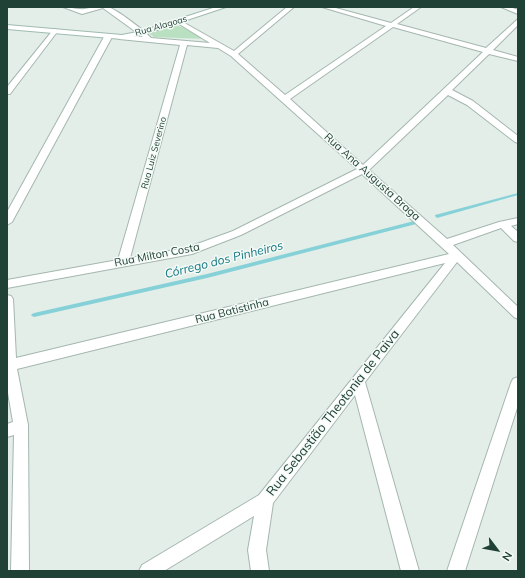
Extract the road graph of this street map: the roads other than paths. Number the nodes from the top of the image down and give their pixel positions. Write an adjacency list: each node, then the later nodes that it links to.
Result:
1 (66, 7): 2 (street)
2 (101, 7)
3 (105, 7): 15 (street)
4 (222, 7): 11 (street, Rua Alagoas)
5 (291, 7): 22 (street)
6 (325, 7): 12 (street)
7 (418, 7): 12 (street)
8 (504, 7): 9 (street)
9 (518, 12)
10 (518, 21): 21 (street, Rua Milton Costa)
11 (179, 22): 15 (street, Rua Alagoas); 20 (street, Rua Ana Augusta Braga)
12 (393, 25): 21 (street); 26 (street)
13 (7, 28): 14 (street)
14 (54, 31): 16 (street); 25 (street)
15 (143, 32): 17 (street, Rua Alagoas); 18 (street)
16 (108, 37): 17 (street); 30 (street)
17 (122, 38): 18 (street)
18 (149, 40): 19 (street)
19 (184, 44): 20 (street); 35 (street, Rua Luiz Severino)
20 (219, 46): 22 (street, Rua Ana Augusta Braga)
21 (488, 51): 23 (street); 24 (street, Rua Milton Costa)
22 (234, 54): 26 (street, Rua Ana Augusta Braga)
23 (518, 59)
24 (447, 91): 27 (street); 28 (street, Rua Milton Costa)
25 (7, 92)
26 (285, 98): 28 (street, Rua Ana Augusta Braga)
27 (518, 140)
28 (364, 169): 33 (street, Rua Ana Augusta Braga); 35 (street, Rua Milton Costa)
29 (518, 221): 31 (street)
30 (7, 222)
31 (503, 224): 32 (street); 33 (street)
32 (518, 238)
33 (445, 244): 34 (street, Rua Ana Augusta Braga)
34 (456, 256): 38 (street, Rua Ana Augusta Braga); 39 (street, Rua Batistinha); 40 (street, Rua Sebastião Theotonia de Paiva)
35 (123, 262): 36 (street, Rua Milton Costa)
36 (7, 284)
37 (7, 299): 39 (street)
38 (518, 314)
39 (9, 366): 42 (street)
40 (358, 380): 44 (street, Rua Sebastião Theotonia de Paiva); 48 (street)
41 (518, 383): 49 (street)
42 (21, 425): 43 (street); 45 (street)
43 (7, 431)
44 (265, 500): 46 (street, Rua Sebastião Theotonia de Paiva); 47 (street)
45 (20, 571)
46 (148, 571)
47 (260, 571)
48 (410, 571)
49 (456, 571)

